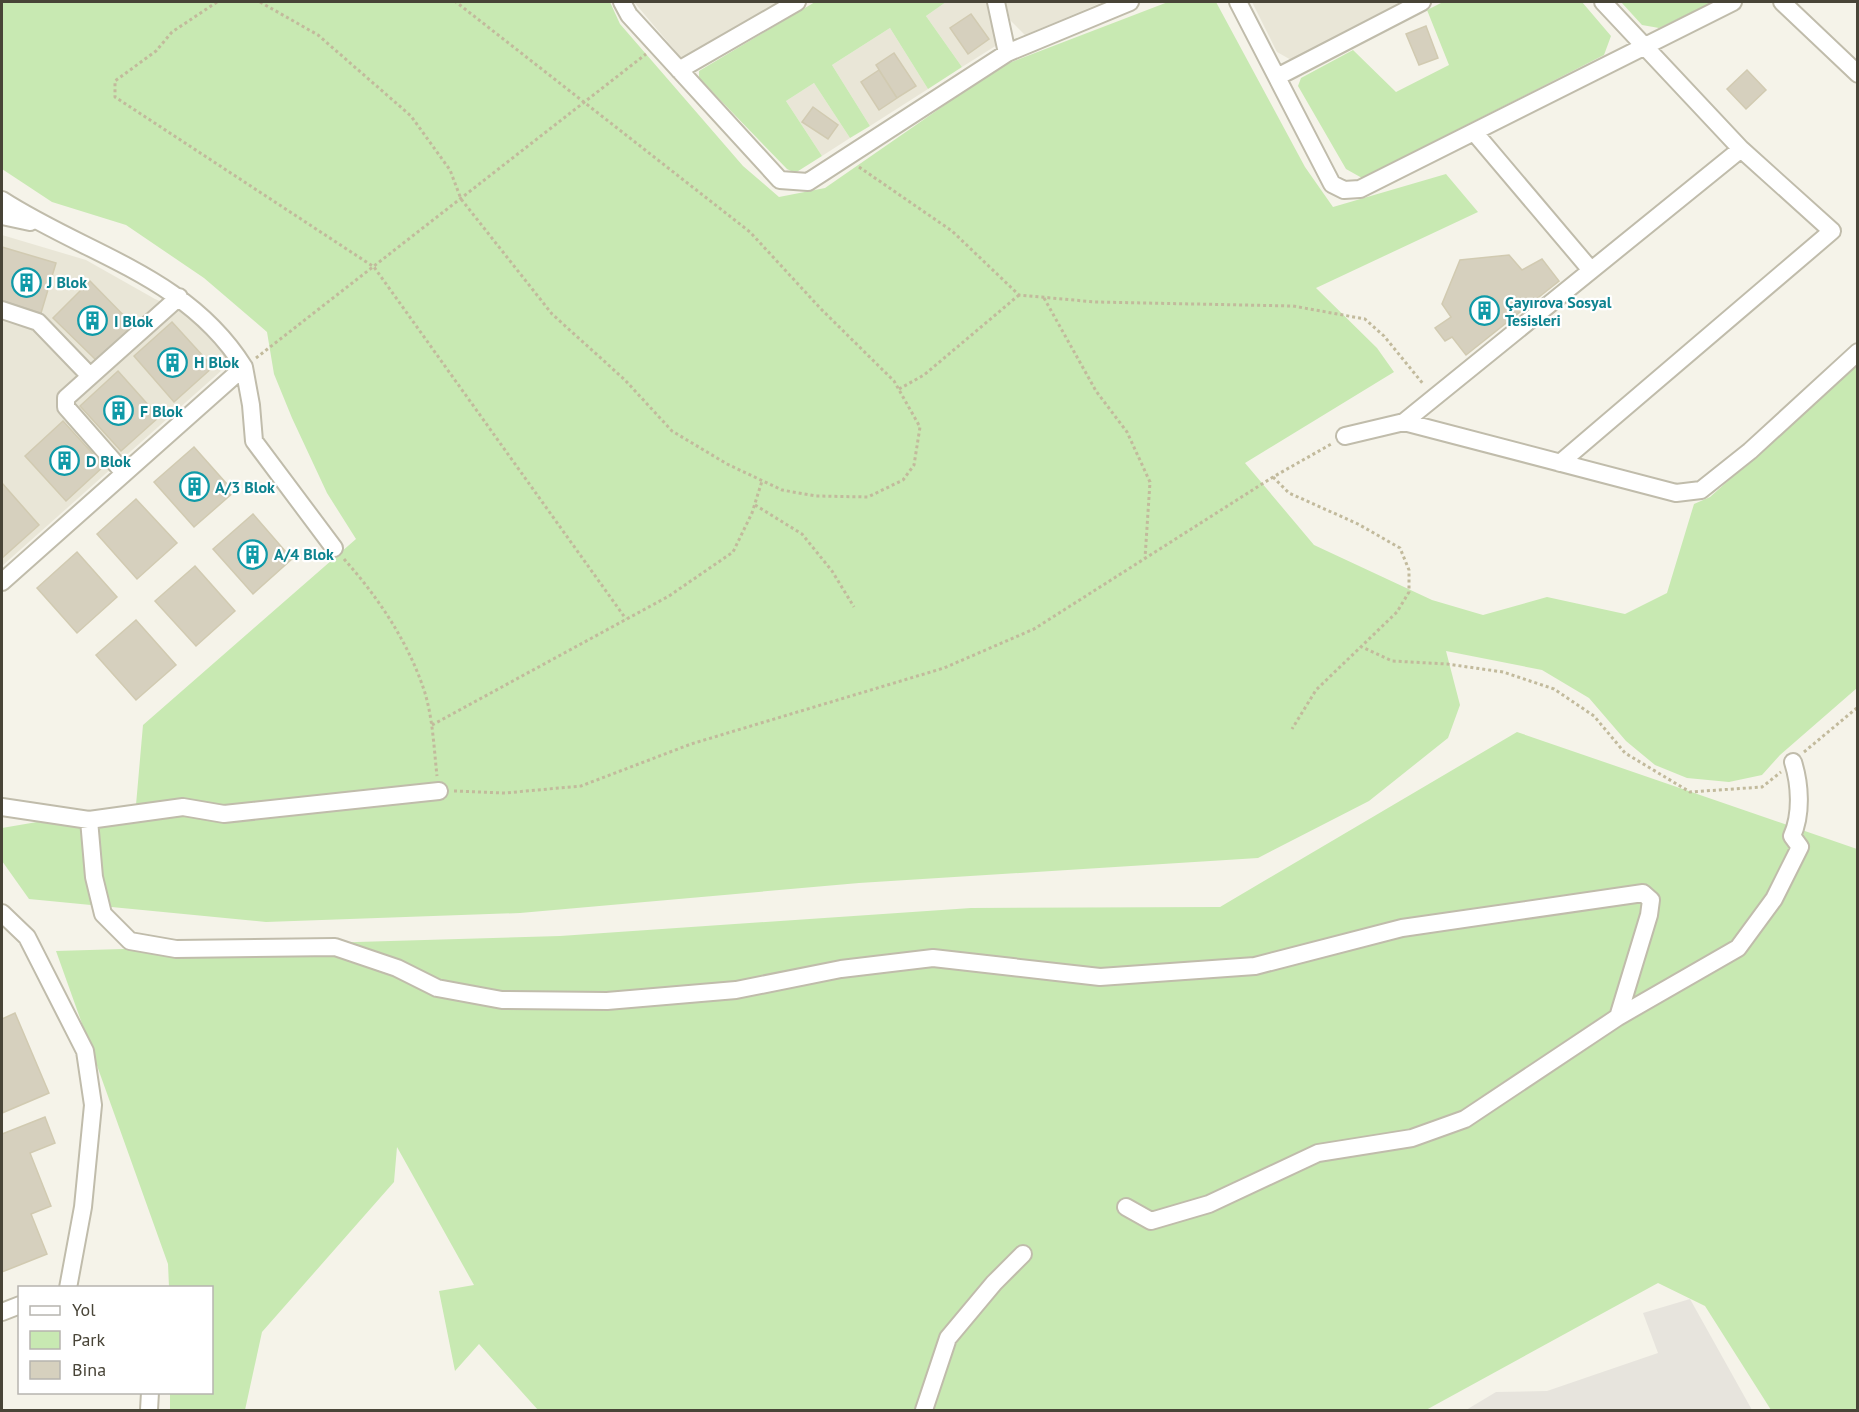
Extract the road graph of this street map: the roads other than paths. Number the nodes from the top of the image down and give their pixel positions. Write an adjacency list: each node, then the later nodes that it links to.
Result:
1 (622, 2): 12 (street)
2 (996, 2): 11 (street)
3 (1130, 2): 11 (street)
4 (1238, 2): 14 (street)
5 (1422, 2): 14 (street)
6 (1603, 2): 10 (street)
7 (1733, 2): 10 (street)
8 (1782, 2): 13 (street)
9 (787, 4): 12 (street)
10 (1643, 47): 15 (street); 16 (street)
11 (1007, 53): 12 (street)
12 (679, 70)
13 (1857, 74)
14 (1277, 77): 15 (street)
15 (1474, 132): 20 (street)
16 (1741, 149): 20 (street); 28 (street)
17 (2, 200): 19 (street)
18 (2, 216): 19 (street)
19 (40, 225): 21 (street)
20 (1590, 269): 26 (street)
21 (179, 297): 24 (street); 25 (street)
22 (2, 310): 25 (street)
23 (1857, 352): 28 (street)
24 (244, 368): 29 (street); 30 (street)
25 (90, 376): 29 (street)
26 (1404, 422): 27 (street); 28 (street)
27 (1345, 436)
28 (1560, 463)
29 (124, 473): 31 (street)
30 (334, 548)
31 (2, 582)
32 (1793, 762): 37 (street)
33 (439, 791): 35 (street)
34 (2, 807): 35 (street)
35 (89, 820): 37 (street)
36 (2, 913): 40 (street)
37 (1618, 1017): 38 (street)
38 (1126, 1207)
39 (1023, 1254): 45 (street)
40 (68, 1286)
41 (18, 1306): 42 (street)
42 (2, 1312)
43 (150, 1394): 44 (street)
44 (149, 1410)
45 (924, 1410)

